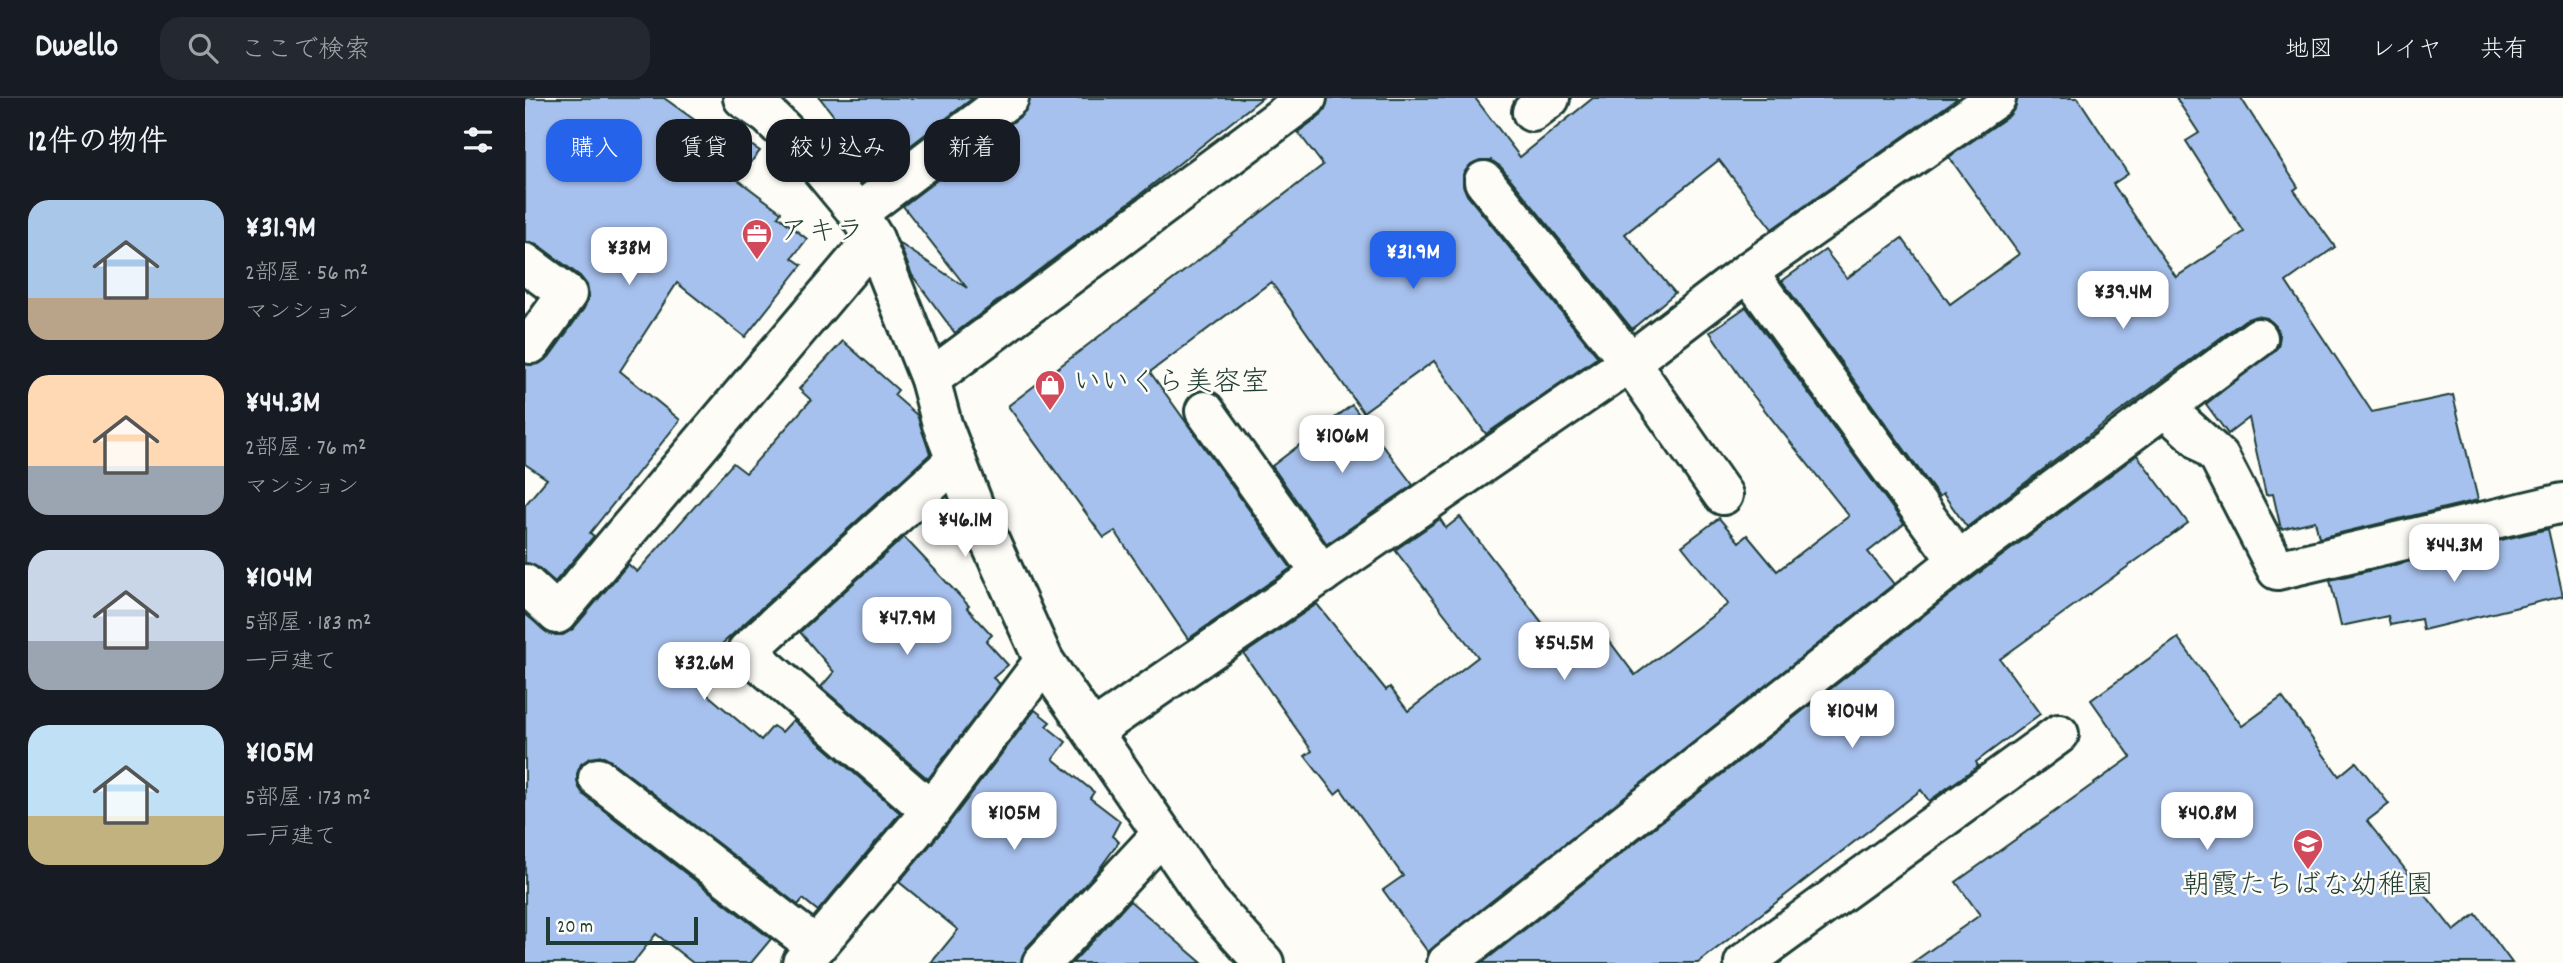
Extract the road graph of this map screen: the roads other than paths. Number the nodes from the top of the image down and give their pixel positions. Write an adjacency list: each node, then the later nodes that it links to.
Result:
1 (743, 98): 6 (street)
2 (1009, 98): 6 (street)
3 (1307, 98): 12 (street)
4 (1996, 98): 8 (street)
5 (1484, 181): 11 (street)
6 (866, 226): 12 (street); 20 (street)
7 (525, 263): 10 (street)
8 (1748, 272): 11 (street); 18 (street)
9 (2258, 338): 13 (street)
10 (531, 344)
11 (1630, 362): 16 (street); 19 (street)
12 (930, 379): 15 (street)
13 (2166, 409): 17 (street); 18 (street)
14 (1205, 411): 19 (street)
15 (956, 460): 21 (street); 25 (street)
16 (1723, 495)
17 (2563, 503)
18 (1958, 561): 30 (street)
19 (1322, 574): 22 (street)
20 (525, 584)
21 (1044, 661): 22 (street); 25 (street)
22 (1093, 731): 26 (street)
23 (2059, 734): 31 (street)
24 (598, 778): 27 (street)
25 (931, 811): 27 (street)
26 (1161, 835): 28 (street); 29 (street)
27 (809, 955)
28 (1042, 963)
29 (1263, 963)
30 (1447, 963)
31 (1744, 963)

